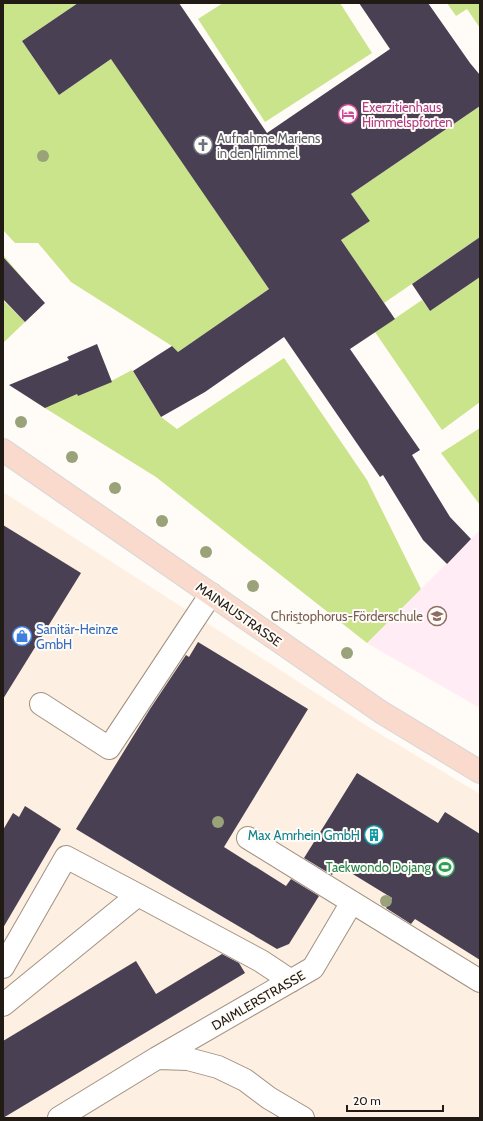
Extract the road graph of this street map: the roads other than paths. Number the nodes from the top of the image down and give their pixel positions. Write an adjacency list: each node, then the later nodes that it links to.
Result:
1 (3, 450): 2 (main road, MAINAUSTRASSE)
2 (210, 594): 3 (street); 4 (main road, MAINAUSTRASSE)
3 (41, 704)
4 (480, 772)
5 (248, 838): 7 (street)
6 (138, 895): 8 (street); 9 (street); 11 (street)
7 (352, 902): 9 (street, DAIMLERSTRASSE); 10 (street)
8 (3, 967)
9 (290, 981): 12 (street, DAIMLERSTRASSE)
10 (480, 981)
11 (3, 1005)
12 (157, 1058): 13 (street, DAIMLERSTRASSE); 14 (street)
13 (59, 1118)
14 (303, 1118)

